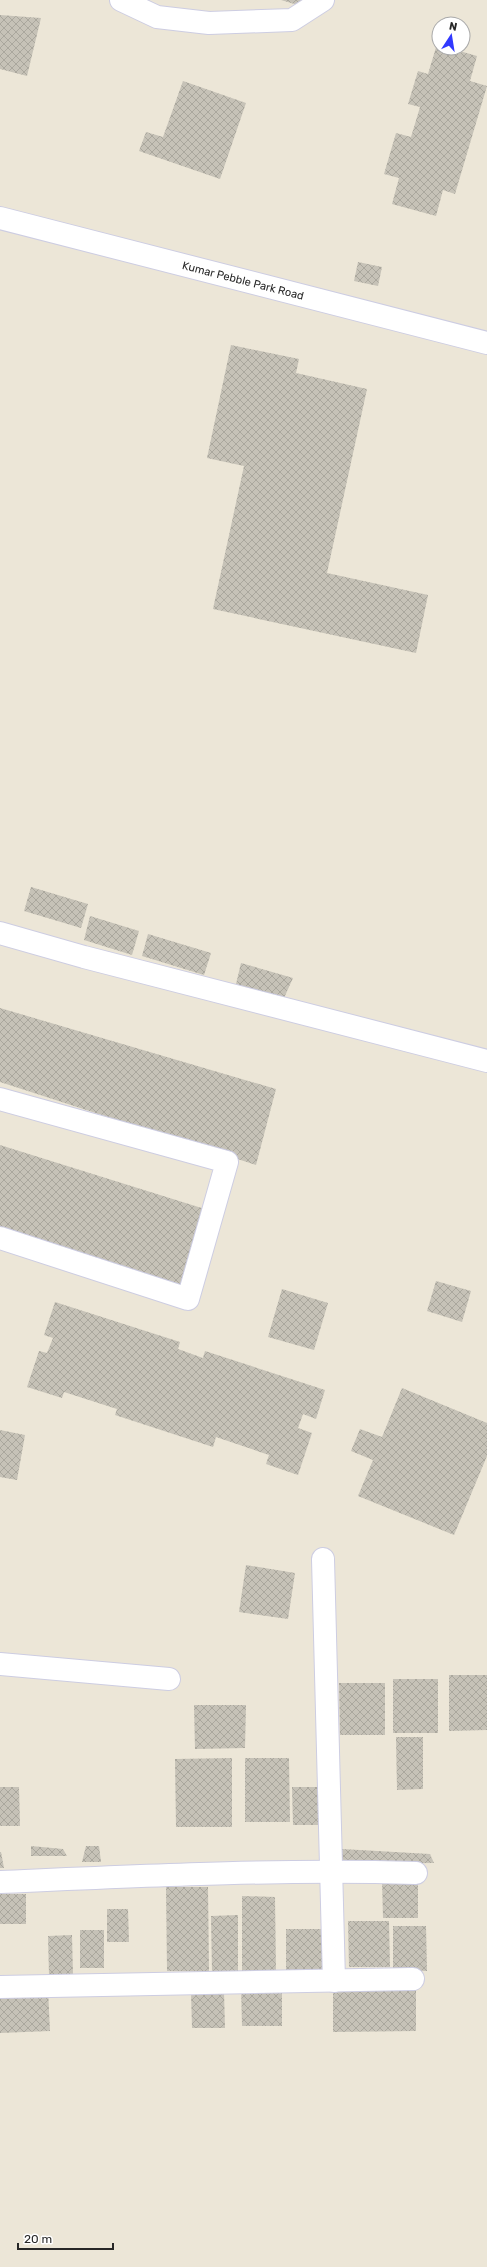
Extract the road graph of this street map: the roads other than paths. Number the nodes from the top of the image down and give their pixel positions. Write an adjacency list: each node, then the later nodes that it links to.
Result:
1 (121, 0): 2 (street)
2 (323, 0)
3 (0, 218): 4 (street, Kumar Pebble Park Road)
4 (487, 343)
5 (0, 933): 6 (street)
6 (487, 1061)
7 (0, 1099): 8 (street)
8 (0, 1238)
9 (323, 1559): 12 (street)
10 (0, 1664): 11 (street)
11 (169, 1679)
12 (330, 1870): 13 (street); 14 (street); 16 (street)
13 (416, 1872)
14 (0, 1882)
15 (413, 1979): 16 (street)
16 (334, 1981): 17 (street)
17 (0, 1987)

